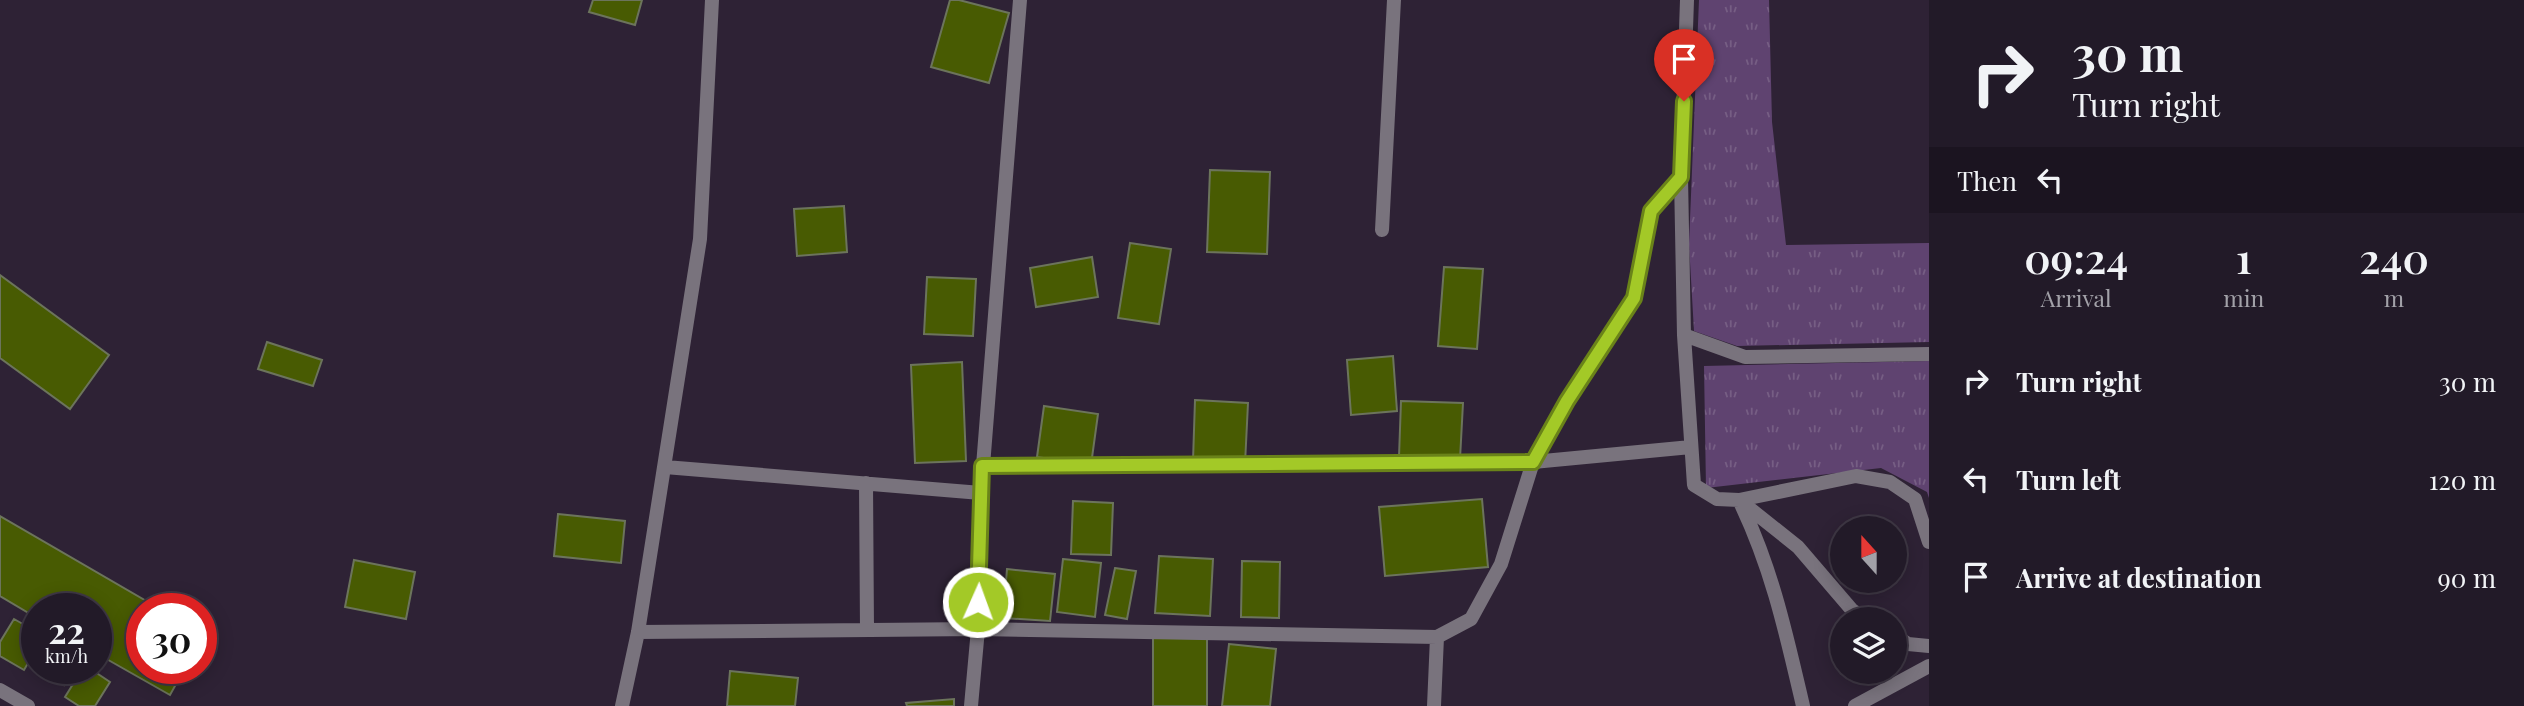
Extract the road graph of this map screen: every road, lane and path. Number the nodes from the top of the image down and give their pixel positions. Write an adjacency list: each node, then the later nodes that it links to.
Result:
1 (712, 0): 12 (street)
2 (1020, 0): 11 (street)
3 (1394, 0): 6 (street)
4 (1687, 0): 5 (street)
5 (1681, 177): 7 (street); 10 (street)
6 (1382, 230)
7 (1685, 335): 8 (street); 9 (street)
8 (1929, 354)
9 (1691, 447): 10 (street); 15 (street)
10 (1533, 462): 11 (street); 21 (street)
11 (982, 466): 14 (street)
12 (665, 467): 13 (street); 20 (street)
13 (866, 484): 14 (street); 19 (street)
14 (981, 493): 18 (street)
15 (1738, 500): 16 (street); 17 (street); 30 (street)
16 (1929, 542)
17 (1849, 607)
18 (978, 629): 19 (street); 21 (street); 28 (street)
19 (867, 630): 20 (street)
20 (638, 632): 27 (street)
21 (1437, 637): 29 (street)
22 (1907, 643): 23 (street)
23 (1929, 646)
24 (1929, 666): 31 (street)
25 (0, 690): 26 (street)
26 (28, 706)
27 (622, 706)
28 (971, 706)
29 (1434, 706)
30 (1803, 706)
31 (1856, 706)

